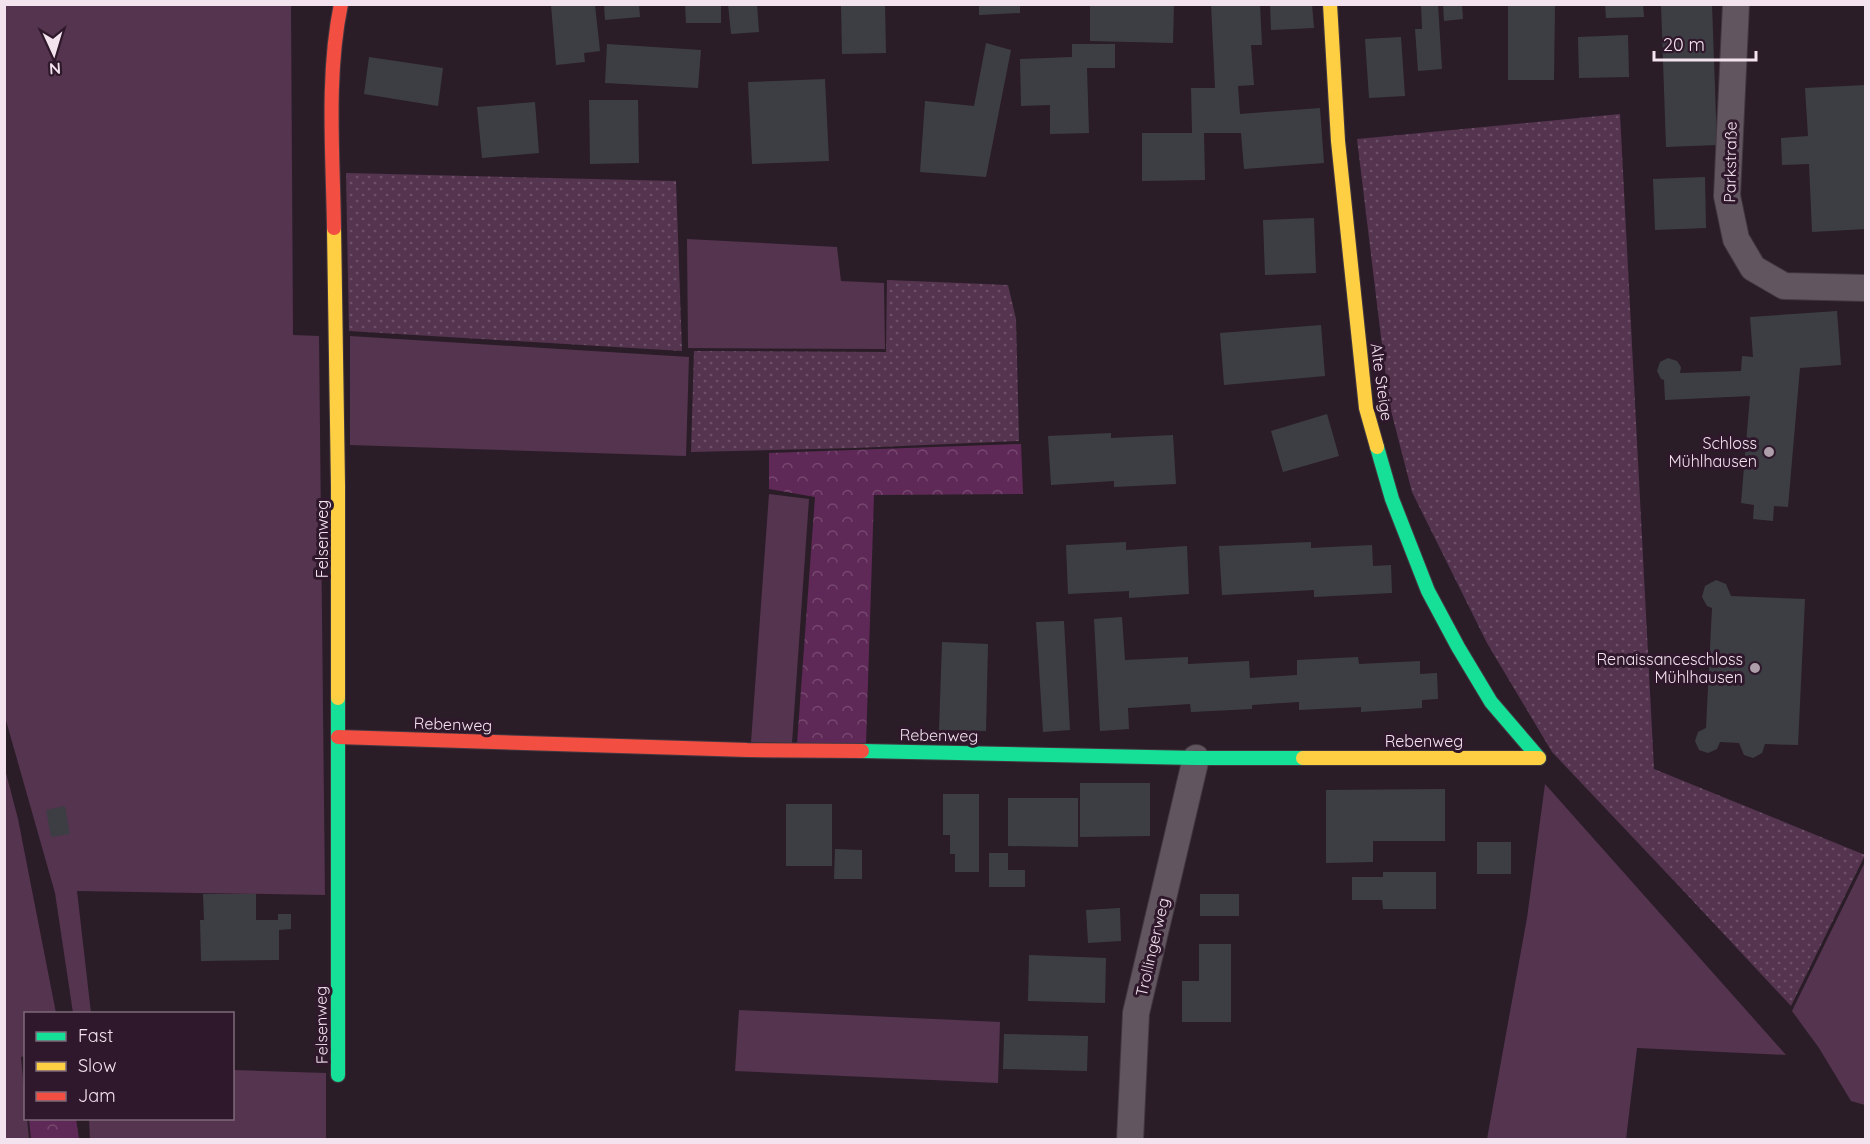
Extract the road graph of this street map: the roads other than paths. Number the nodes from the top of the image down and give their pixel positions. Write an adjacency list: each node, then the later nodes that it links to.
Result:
1 (341, 4): 5 (street, Felsenweg)
2 (1330, 4): 7 (street, Alte Steige)
3 (1736, 4): 4 (street, Parkstraße)
4 (1866, 288)
5 (338, 737): 6 (street, Rebenweg); 8 (street, Felsenweg)
6 (1196, 758): 7 (street, Rebenweg); 9 (street, Trollingerweg)
7 (1539, 758)
8 (338, 1075)
9 (1130, 1140)

